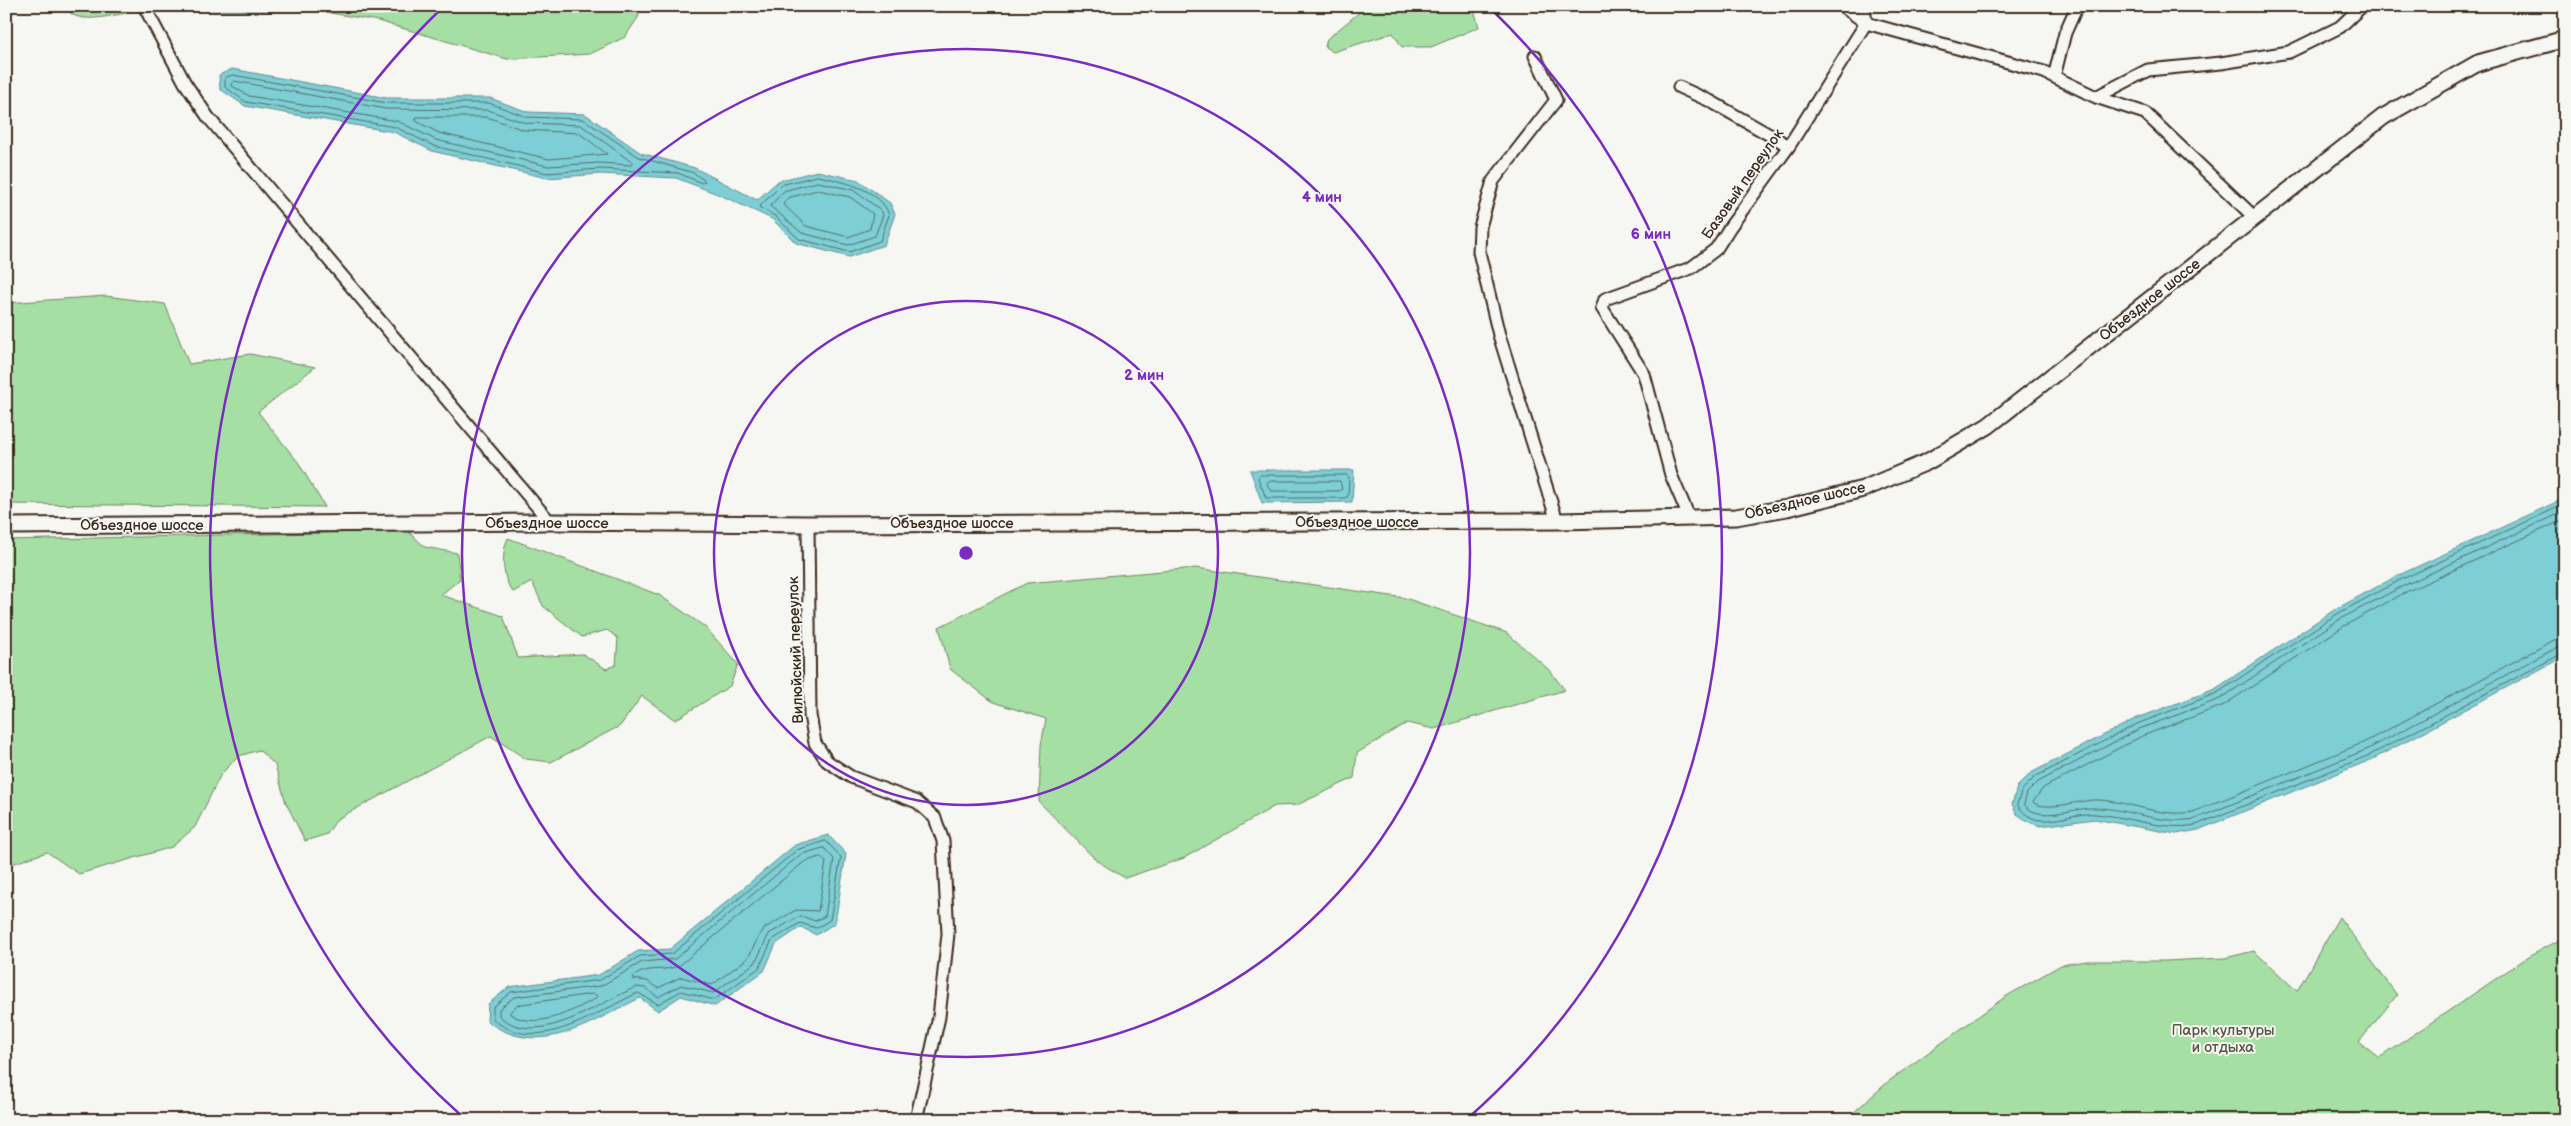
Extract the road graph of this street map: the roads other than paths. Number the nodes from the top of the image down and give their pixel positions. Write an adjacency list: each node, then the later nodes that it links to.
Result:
1 (144, 6): 16 (street)
2 (1842, 6): 6 (street)
3 (1864, 6): 6 (street)
4 (2077, 6): 9 (street)
5 (2362, 6): 11 (street)
6 (1866, 23): 9 (street); 12 (street, Базовый переулок)
7 (2565, 39): 13 (main road, Объездное шоссе)
8 (1535, 56): 15 (street)
9 (2054, 77): 11 (street)
10 (1679, 87): 12 (street)
11 (2096, 97): 13 (street)
12 (1789, 146): 14 (street, Базовый переулок)
13 (2254, 217): 14 (main road, Объездное шоссе)
14 (1689, 517): 15 (main road, Объездное шоссе)
15 (1557, 521): 17 (main road, Объездное шоссе)
16 (550, 522): 17 (main road, Объездное шоссе); 18 (main road, Объездное шоссе)
17 (808, 524): 19 (street, Вилюйский переулок)
18 (6, 526)
19 (916, 1120)

